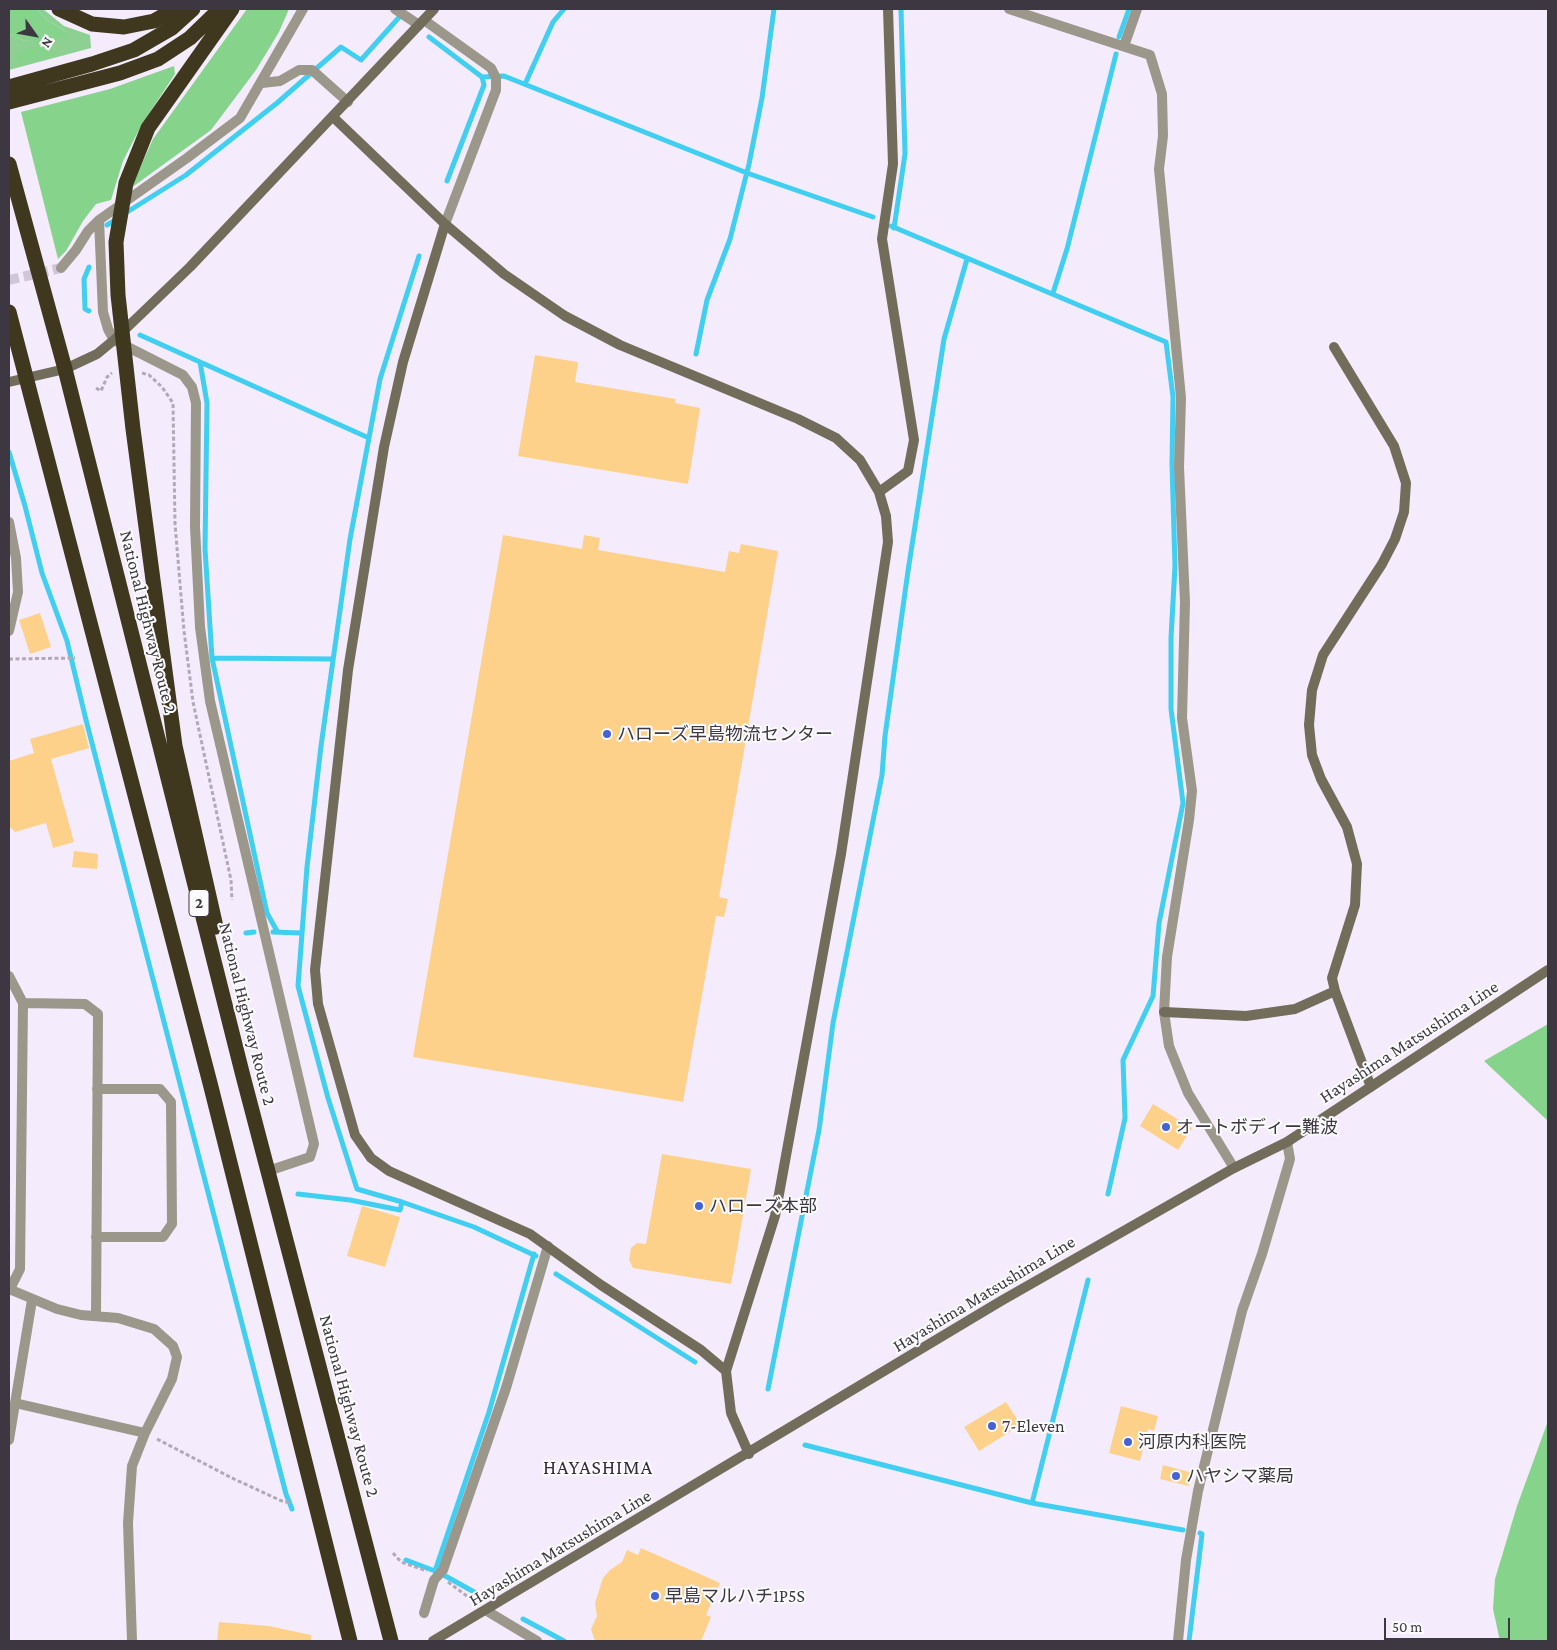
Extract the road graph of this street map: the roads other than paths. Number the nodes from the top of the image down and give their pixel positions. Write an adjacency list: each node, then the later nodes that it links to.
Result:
1 (59, 9): 2 (highway)
2 (175, 9)
3 (193, 9): 15 (highway)
4 (220, 9): 15 (highway)
5 (232, 9): 38 (highway)
6 (303, 9): 14 (street)
7 (395, 9): 12 (street)
8 (434, 9): 12 (street)
9 (888, 9): 30 (street)
10 (1009, 9): 13 (street)
11 (1137, 9): 13 (street)
12 (421, 22): 18 (street); 22 (street)
13 (1124, 46): 37 (street)
14 (262, 83): 18 (street); 21 (street)
15 (39, 86): 16 (highway); 17 (highway)
16 (9, 87)
17 (9, 102)
18 (348, 102): 19 (street)
19 (333, 117): 22 (street); 25 (street)
20 (9, 164): 27 (highway, National Highway Route 2 / 2)
21 (100, 220): 23 (street); 25 (street)
22 (445, 224): 30 (street); 45 (street)
23 (61, 268)
24 (9, 313): 28 (highway, 2)
25 (114, 340): 27 (street); 43 (street)
26 (1334, 347): 35 (street)
27 (65, 369): 28 (street); 38 (highway, National Highway Route 2 / 2)
28 (28, 379): 29 (street); 57 (highway, 2)
29 (9, 382)
30 (879, 492): 49 (street)
31 (9, 522): 32 (street)
32 (9, 631)
33 (1548, 970): 39 (street, Hayashima Matsushima Line)
34 (9, 976): 36 (street)
35 (1335, 991): 37 (street); 39 (street)
36 (23, 1003): 40 (street); 46 (street)
37 (1164, 1012): 42 (street)
38 (243, 1076): 43 (highway, National Highway Route 2 / 2)
39 (1371, 1087): 41 (street, Hayashima Matsushima Line)
40 (97, 1089): 44 (street); 44 (street)
41 (1287, 1142): 42 (street, Hayashima Matsushima Line); 61 (street)
42 (1234, 1168): 53 (street, Hayashima Matsushima Line)
43 (268, 1171): 58 (highway, National Highway Route 2 / 2)
44 (96, 1237): 48 (street)
45 (548, 1246): 49 (street); 55 (street)
46 (9, 1289): 47 (street)
47 (32, 1300): 48 (street); 50 (street)
48 (96, 1316): 51 (street)
49 (726, 1371): 53 (street)
50 (15, 1403): 51 (street); 52 (street)
51 (145, 1433): 56 (street)
52 (9, 1440)
53 (749, 1454): 54 (street, Hayashima Matsushima Line)
54 (488, 1611): 59 (street, Hayashima Matsushima Line); 60 (street)
55 (424, 1614)
56 (132, 1641)
57 (350, 1641)
58 (391, 1641)
59 (433, 1641)
60 (537, 1641)
61 (1178, 1641)

